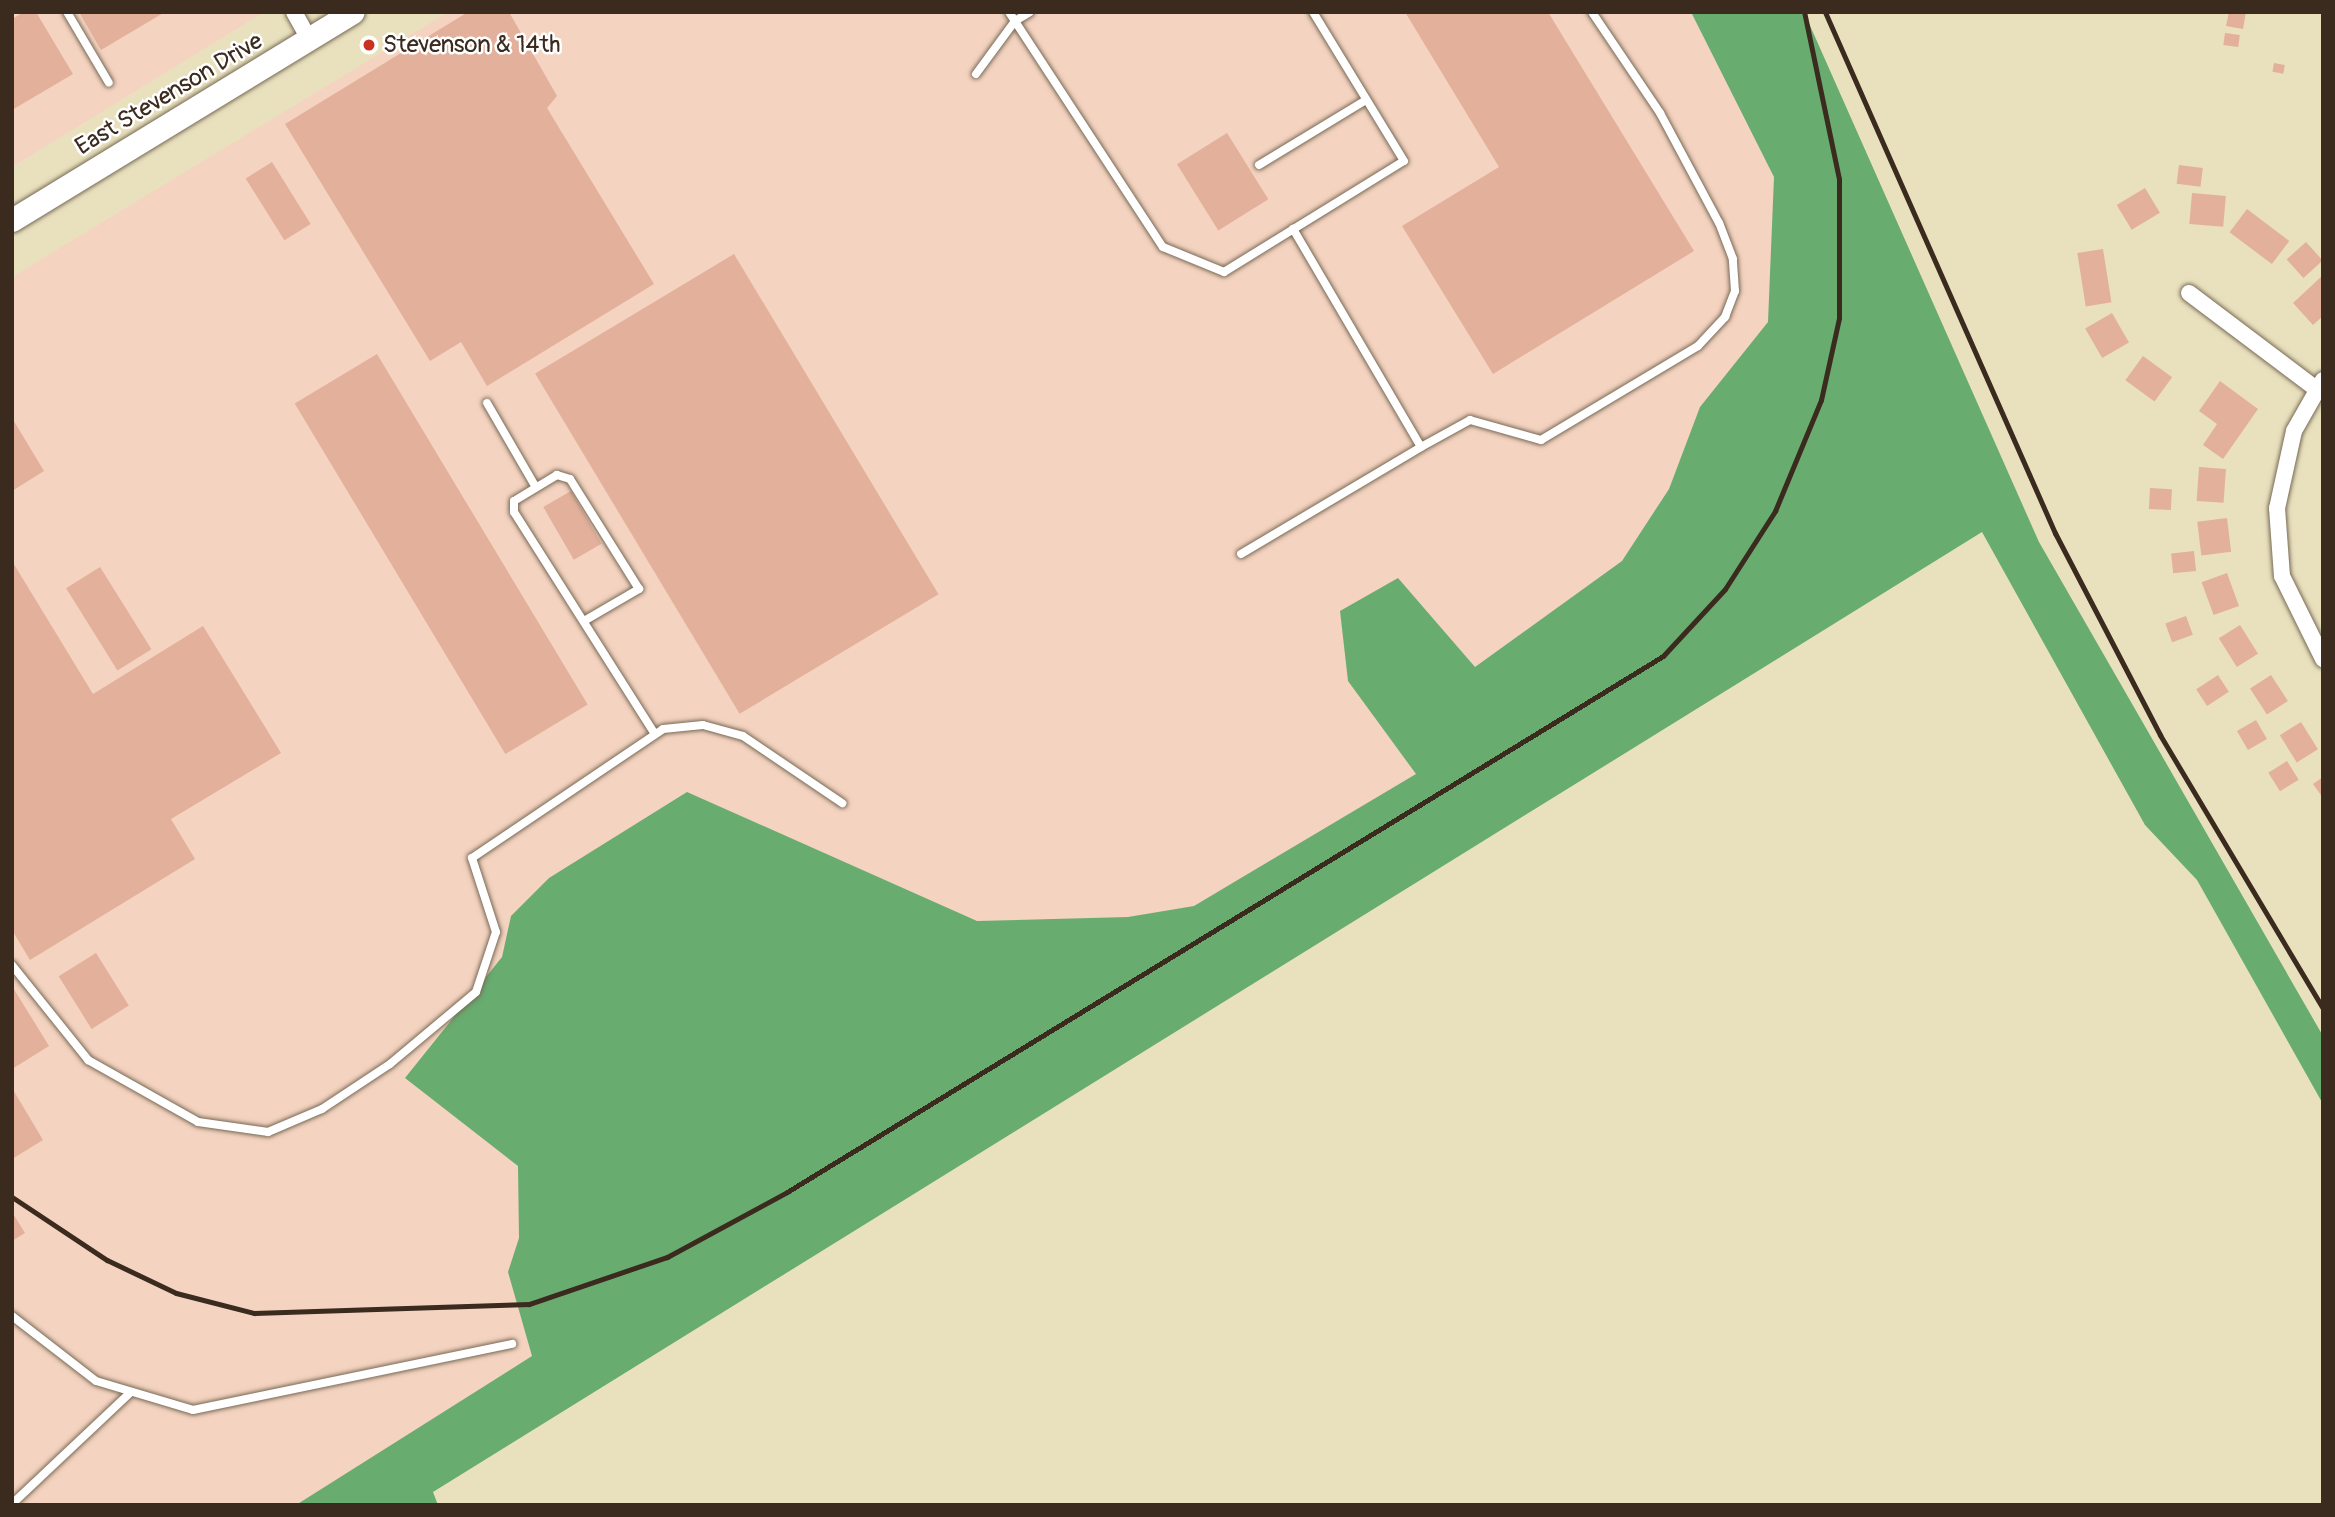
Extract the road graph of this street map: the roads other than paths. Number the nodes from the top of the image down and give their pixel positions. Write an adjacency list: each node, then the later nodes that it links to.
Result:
1 (66, 12): 11 (lane)
2 (293, 12): 9 (street)
3 (353, 12): 9 (main road, East Stevenson Drive)
4 (1009, 12): 8 (lane)
5 (1030, 12): 8 (lane)
6 (1313, 12): 12 (lane)
7 (1592, 12): 19 (lane)
8 (1015, 21): 10 (lane); 15 (lane)
9 (309, 39): 14 (main road, East Stevenson Drive)
10 (976, 74)
11 (109, 83)
12 (1366, 100): 13 (lane); 15 (lane)
13 (1259, 165)
14 (12, 220)
15 (1293, 229): 19 (lane)
16 (2189, 293): 17 (street)
17 (2319, 384): 23 (street)
18 (488, 403): 20 (lane)
19 (1422, 447): 21 (lane)
20 (534, 484): 22 (lane); 22 (lane)
21 (1241, 554)
22 (584, 621): 24 (lane)
23 (2323, 659)
24 (655, 734): 25 (lane); 26 (lane)
25 (842, 803)
26 (12, 965)
27 (12, 1316): 29 (lane)
28 (512, 1344): 29 (lane)
29 (131, 1392): 30 (lane)
30 (12, 1504)

